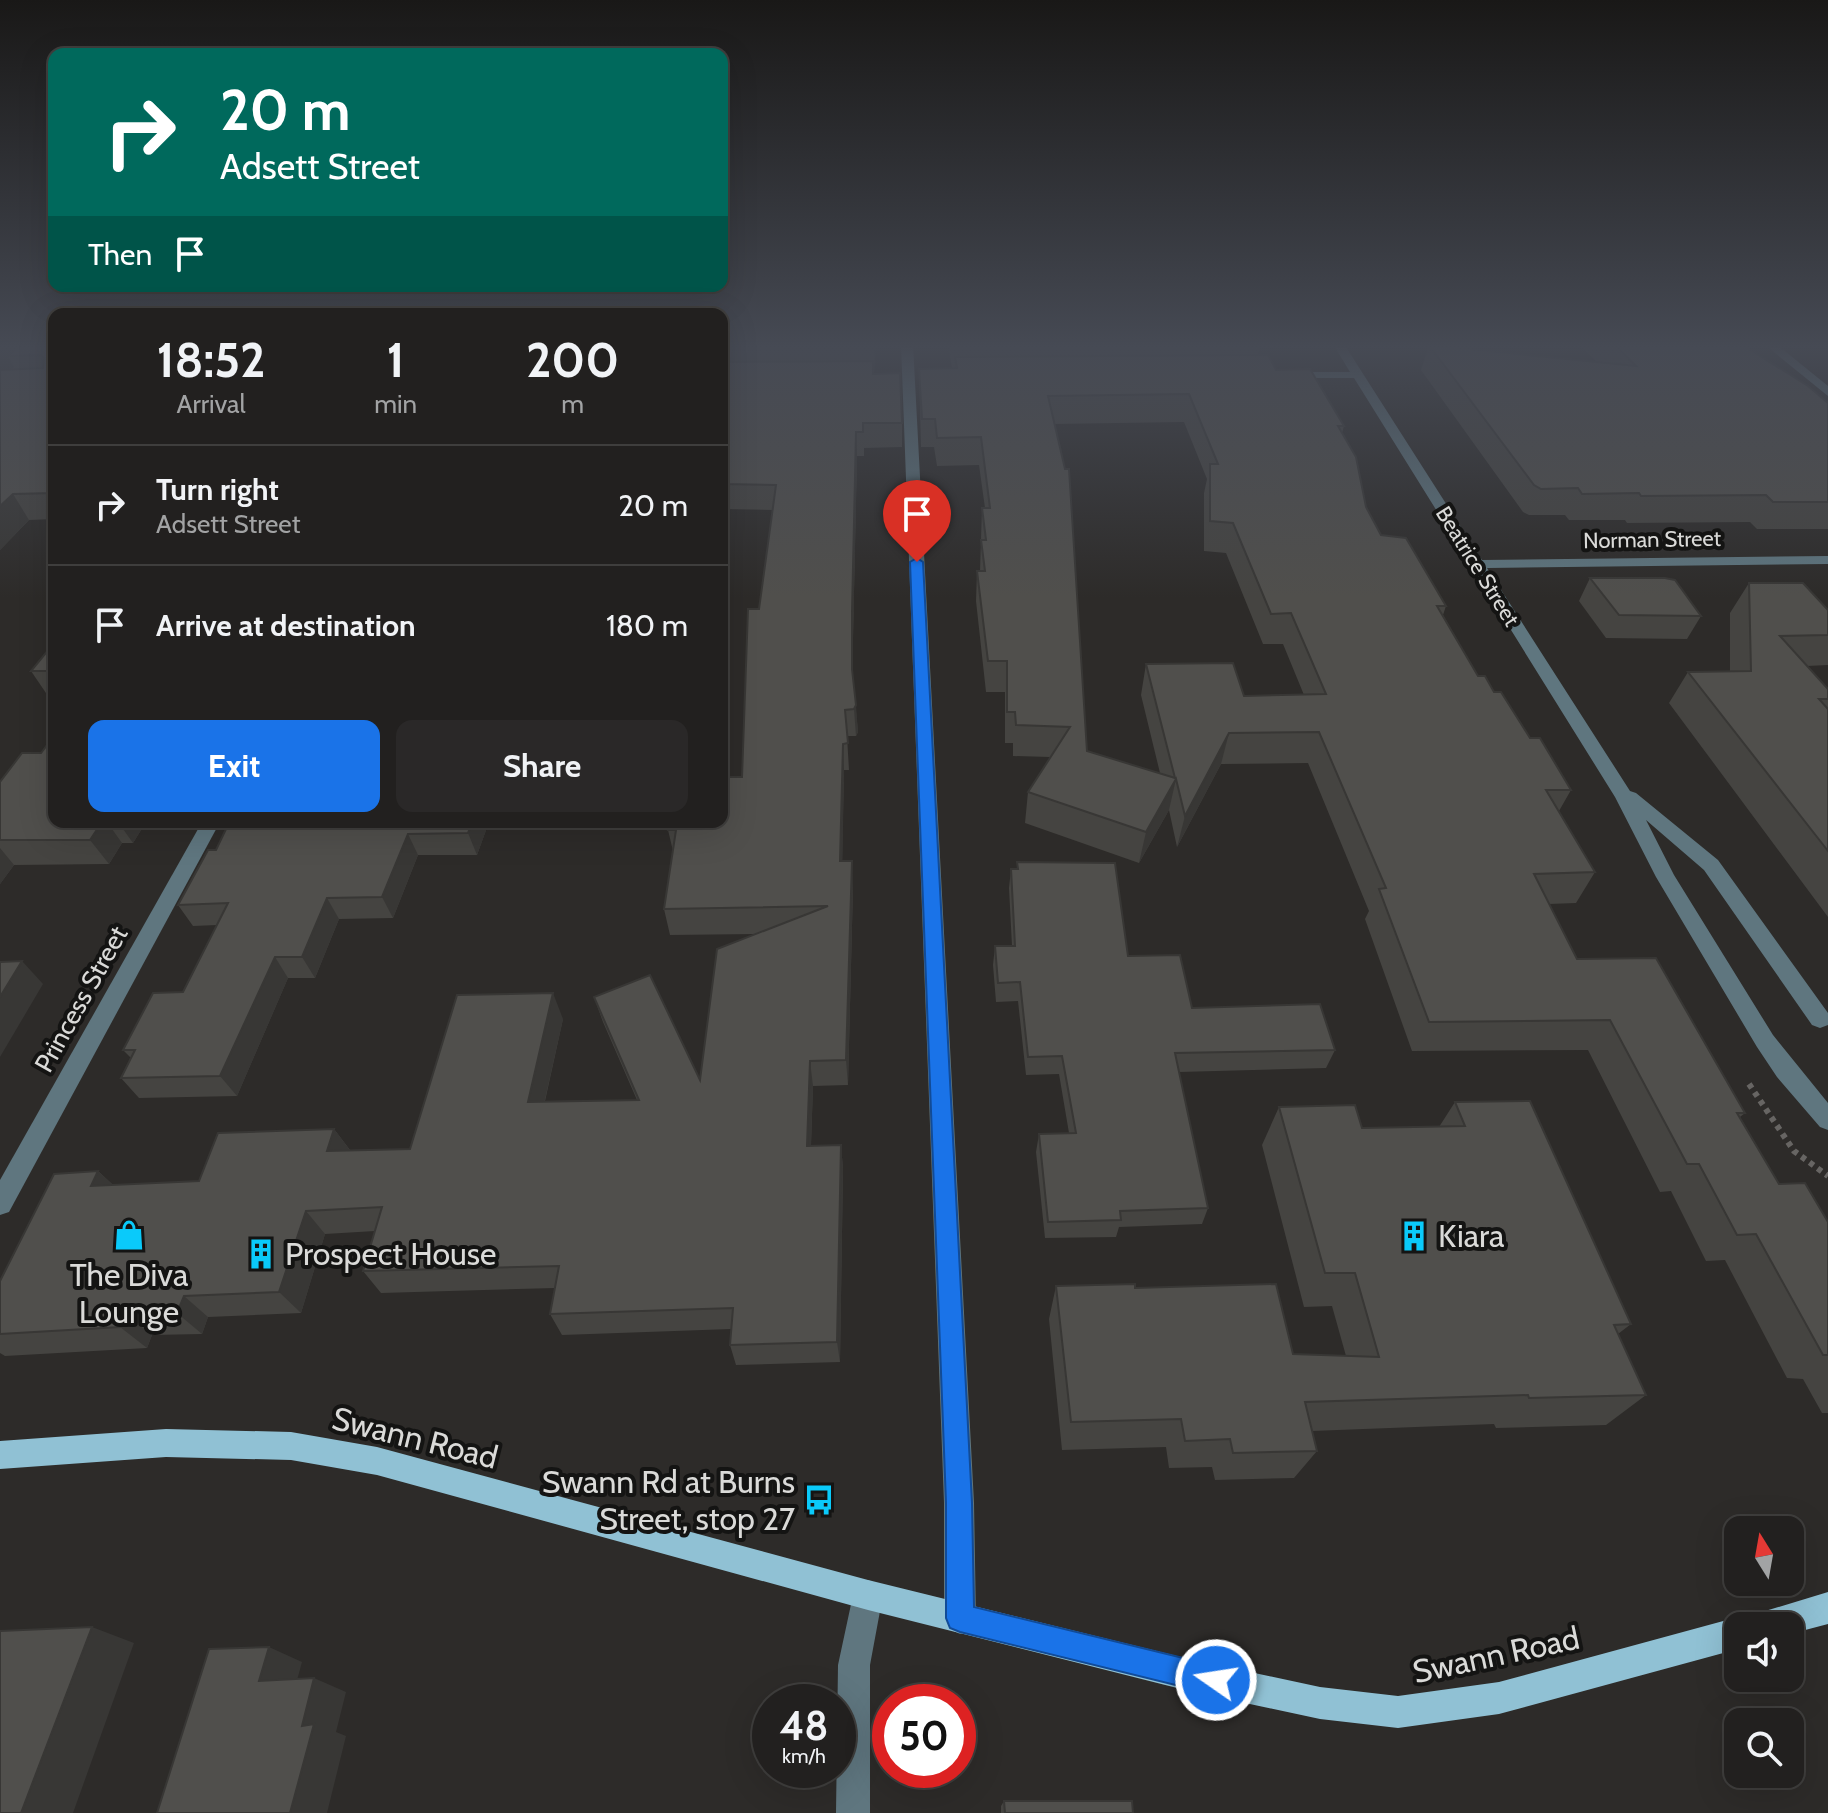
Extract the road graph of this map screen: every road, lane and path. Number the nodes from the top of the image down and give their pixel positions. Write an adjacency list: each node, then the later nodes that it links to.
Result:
1 (910, 429): 16 (street)
2 (1390, 429): 4 (street, Beatrice Street)
3 (1828, 560): 4 (street, Norman Street)
4 (1477, 564): 5 (street, Beatrice Street)
5 (1618, 786): 7 (street, Beatrice Street); 9 (street, Beatrice Street)
6 (208, 828): 11 (street, Princess Street)
7 (1820, 1019)
8 (1746, 1078): 10 (path)
9 (1828, 1120)
10 (1828, 1176)
11 (0, 1204)
12 (0, 1455): 13 (main road, Swann Road)
13 (868, 1595): 16 (main road, Swann Road); 18 (street)
14 (1828, 1608): 15 (main road)
15 (1804, 1615)
16 (960, 1618): 17 (main road, Swann Road)
17 (1724, 1637)
18 (853, 1813)

